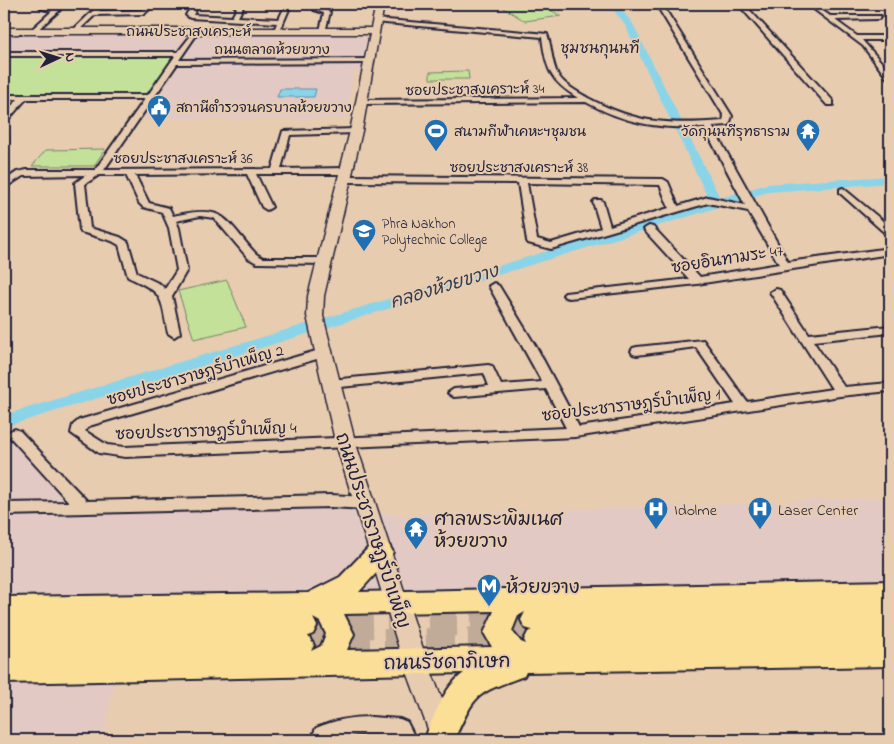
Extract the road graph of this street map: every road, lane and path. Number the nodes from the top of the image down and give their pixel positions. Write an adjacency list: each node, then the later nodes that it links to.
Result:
1 (46, 4): 21 (street)
2 (103, 4): 13 (street)
3 (152, 4): 13 (street)
4 (196, 4): 16 (street)
5 (234, 4): 16 (street)
6 (316, 4): 24 (street)
7 (380, 4): 18 (main road)
8 (659, 4): 41 (street)
9 (741, 4): 10 (street); 39 (street)
10 (760, 4)
11 (810, 4): 15 (street)
12 (287, 7): 17 (street)
13 (94, 13): 19 (street)
14 (879, 17): 15 (street)
15 (829, 18): 25 (street)
16 (234, 20): 17 (street)
17 (280, 21): 23 (street)
18 (375, 26): 24 (main road, ถนนประชาสงเคราะห์); 32 (main road); 37 (street)
19 (76, 30): 21 (main road, ถนนประชาสงเคราะห์); 22 (main road, ถนนประชาสงเคราะห์)
20 (5, 31): 21 (main road, ถนนประชาสงเคราะห์)
21 (33, 31)
22 (196, 31): 23 (main road, ถนนประชาสงเคราะห์); 30 (street)
23 (277, 31): 24 (main road, ถนนประชาสงเคราะห์)
24 (323, 31)
25 (856, 38): 26 (street); 27 (street)
26 (890, 38)
27 (865, 45): 28 (street); 33 (street)
28 (890, 45)
29 (4, 54): 30 (street)
30 (180, 54): 31 (street)
31 (174, 62): 32 (street, ถนนตลาดห้วยขวาง); 36 (street)
32 (370, 62): 38 (main road)
33 (890, 76)
34 (4, 97): 35 (street)
35 (24, 97): 36 (street); 40 (street)
36 (150, 97): 45 (street)
37 (587, 100): 38 (street, ซอยประชาสงเคราะห์ 34); 41 (street)
38 (362, 102): 42 (main road)
39 (830, 103)
40 (4, 119)
41 (707, 124): 54 (street)
42 (356, 131): 48 (street); 49 (main road)
43 (4, 135): 44 (street)
44 (4, 142)
45 (98, 172): 46 (street, ซอยประชาสงเคราะห์ 36); 51 (street, ซอยประชาสงเคราะห์ 36); 68 (street)
46 (129, 172): 47 (street, ซอยประชาสงเคราะห์ 36); 57 (street)
47 (250, 172): 48 (street, ซอยประชาสงเคราะห์ 36); 55 (street)
48 (276, 172): 49 (street, ซอยประชาสงเคราะห์ 36)
49 (346, 175): 50 (street, ซอยประชาสงเคราะห์ 38); 62 (main road)
50 (522, 181): 56 (street, ซอยประชาสงเคราะห์ 38); 59 (street)
51 (4, 185)
52 (843, 191): 60 (street)
53 (598, 202): 59 (street)
54 (750, 206): 56 (street); 63 (street)
55 (267, 207)
56 (674, 210): 59 (street)
57 (171, 219): 62 (street); 68 (street)
58 (649, 229): 64 (street)
59 (606, 230)
60 (890, 232)
61 (890, 251): 63 (street, ซอยอินทามระ 47)
62 (325, 261): 72 (main road, ถนนประชาราษฎร์บำเพ็ญ)
63 (785, 266): 64 (street, ซอยอินทามระ 47)
64 (697, 281): 67 (street, ซอยอินทามระ 47)
65 (494, 286): 75 (street)
66 (776, 292): 71 (street)
67 (569, 295)
68 (166, 296): 70 (street)
69 (890, 330): 71 (street)
70 (174, 333)
71 (805, 338): 78 (street)
72 (321, 344): 74 (main road, ถนนประชาราษฎร์บำเพ็ญ); 81 (street, ซอยประชาราษฎร์บำเพ็ญ 2)
73 (637, 351): 80 (street)
74 (330, 384): 77 (street); 84 (main road, ถนนประชาราษฎร์บำเพ็ญ)
75 (551, 385): 77 (street); 82 (street)
76 (890, 387): 78 (street, ซอยประชาราษฎร์บำเพ็ญ 1)
77 (497, 390): 79 (street)
78 (840, 392): 80 (street, ซอยประชาราษฎร์บำเพ็ญ 1)
79 (454, 393)
80 (743, 406): 82 (street, ซอยประชาราษฎร์บำเพ็ญ 1)
81 (78, 428): 84 (street, ซอยประชาราษฎร์บำเพ็ญ 4)
82 (575, 432): 84 (street, ซอยประชาราษฎร์บำเพ็ญ 1)
83 (15, 434): 86 (street)
84 (345, 441): 85 (main road, ถนนประชาราษฎร์บำเพ็ญ)
85 (365, 503): 86 (street); 88 (main road, ถนนประชาราษฎร์บำเพ็ญ)
86 (83, 507): 87 (street)
87 (4, 510)
88 (380, 552): 90 (main road, ถนนประชาราษฎร์บำเพ็ญ); 96 (main road)
89 (890, 592): 93 (main road, ถนนรัชดาภิเษก)
90 (397, 602): 93 (main road, ถนนรัชดาภิเษก); 96 (main road, ถนนรัชดาภิเษก); 99 (main road, ถนนประชาราษฎร์บำเพ็ญ)
91 (4, 608): 96 (main road, ถนนรัชดาภิเษก)
92 (890, 614): 93 (main road, ถนนรัชดาภิเษก)
93 (534, 630): 95 (main road, ถนนรัชดาภิเษก); 98 (main road, ถนนรัชดาภิเษก); 99 (main road, ถนนรัชดาภิเษก); 101 (main road)
94 (4, 631): 96 (main road, ถนนรัชดาภิเษก)
95 (890, 634)
96 (306, 635): 97 (main road, ถนนรัชดาภิเษก); 99 (main road, ถนนรัชดาภิเษก); 100 (main road, ถนนรัชดาภิเษก)
97 (4, 650)
98 (890, 654)
99 (415, 661): 101 (main road, ถนนประชาราษฎร์บำเพ็ญ)
100 (4, 670)
101 (443, 736)
102 (321, 740): 103 (street)
103 (407, 740)

